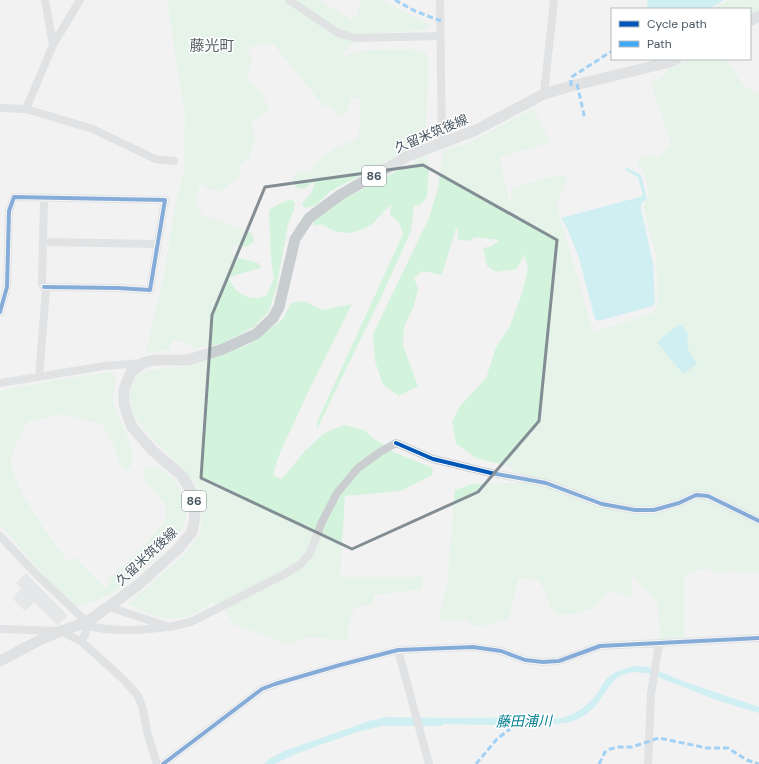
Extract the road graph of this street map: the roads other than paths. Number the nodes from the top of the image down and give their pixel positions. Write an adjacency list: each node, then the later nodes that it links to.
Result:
1 (45, 0): 7 (street)
2 (80, 0): 7 (street)
3 (289, 0): 6 (street)
4 (440, 0): 6 (street)
5 (554, 0): 9 (street)
6 (440, 36): 12 (street)
7 (54, 45): 11 (street)
8 (674, 60): 9 (main road, 久留米筑後線 / 86)
9 (544, 94): 12 (main road, 久留米筑後線 / 86)
10 (0, 108): 11 (street)
11 (26, 108): 13 (street)
12 (442, 142): 19 (main road, 久留米筑後線 / 86)
13 (174, 161)
14 (44, 198): 15 (street); 16 (street); 18 (street)
15 (44, 242): 16 (street); 17 (street)
16 (158, 244): 17 (street)
17 (44, 287): 20 (street)
18 (0, 312)
19 (143, 363): 20 (street); 24 (main road, 久留米筑後線 / 86)
20 (39, 377): 21 (street)
21 (0, 383)
22 (759, 521): 26 (street)
23 (0, 536): 25 (street)
24 (110, 607): 25 (main road, 久留米筑後線 / 86); 26 (street)
25 (88, 624): 26 (street); 28 (main road, 久留米筑後線 / 86); 30 (street)
26 (170, 627)
27 (0, 629): 28 (street)
28 (61, 631): 30 (street); 33 (main road, 久留米筑後線 / 86)
29 (759, 638): 31 (street)
30 (82, 642): 34 (street)
31 (658, 644): 32 (street); 37 (street)
32 (398, 650): 35 (street); 36 (street)
33 (0, 661)
34 (157, 764)
35 (164, 764)
36 (429, 764)
37 (648, 764)

